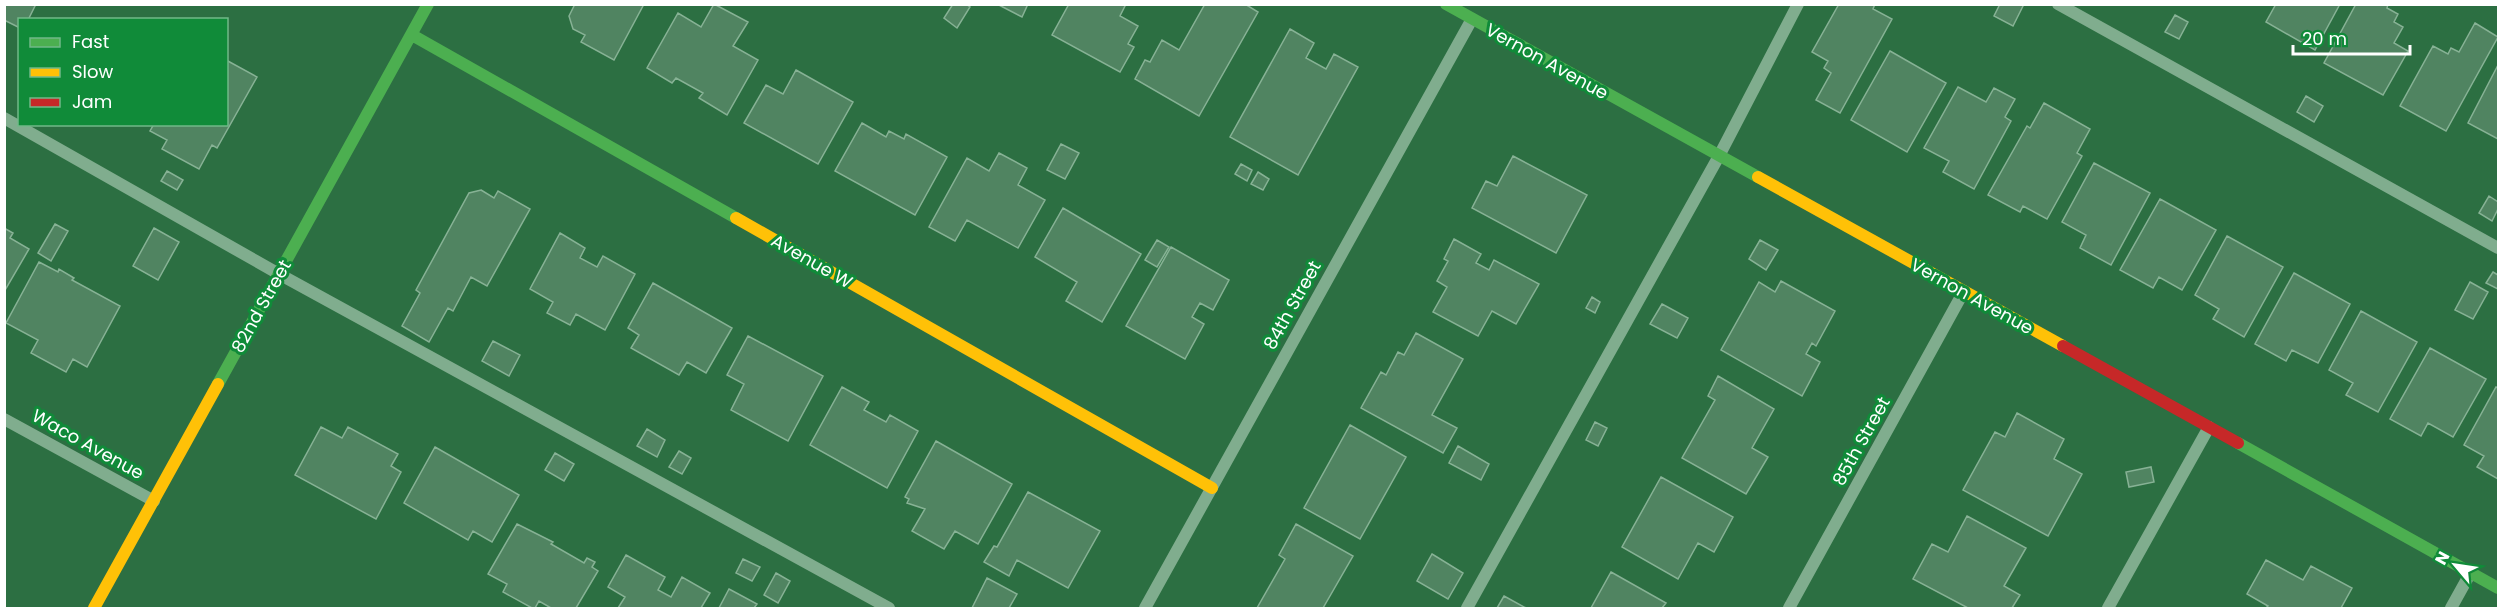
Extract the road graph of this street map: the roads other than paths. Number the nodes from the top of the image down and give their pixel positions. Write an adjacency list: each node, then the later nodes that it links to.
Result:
1 (428, 4): 6 (street, 82nd Street)
2 (1446, 4): 5 (street, Vernon Avenue)
3 (1798, 4): 10 (street)
4 (2058, 4): 11 (street)
5 (1472, 19): 10 (street, Vernon Avenue); 16 (street, 84th Street)
6 (412, 35): 12 (street, 82nd Street); 16 (street, Avenue W)
7 (4, 118): 8 (street)
8 (18, 126)
9 (18, 126): 12 (street)
10 (1719, 156): 13 (street, Vernon Avenue); 23 (street)
11 (2499, 248)
12 (279, 274): 17 (street, 82nd Street); 21 (street)
13 (1964, 291): 15 (street, Vernon Avenue); 24 (street, 85th Street)
14 (4, 418): 17 (street, Waco Avenue)
15 (2208, 427): 18 (street, Vernon Avenue); 25 (street)
16 (1212, 488): 22 (street, 84th Street)
17 (154, 501): 20 (street, 82nd Street)
18 (2471, 573): 19 (street, Vernon Avenue); 26 (street)
19 (2499, 588)
20 (94, 609)
21 (889, 609)
22 (1145, 609)
23 (1467, 609)
24 (1789, 609)
25 (2108, 609)
26 (2451, 609)

